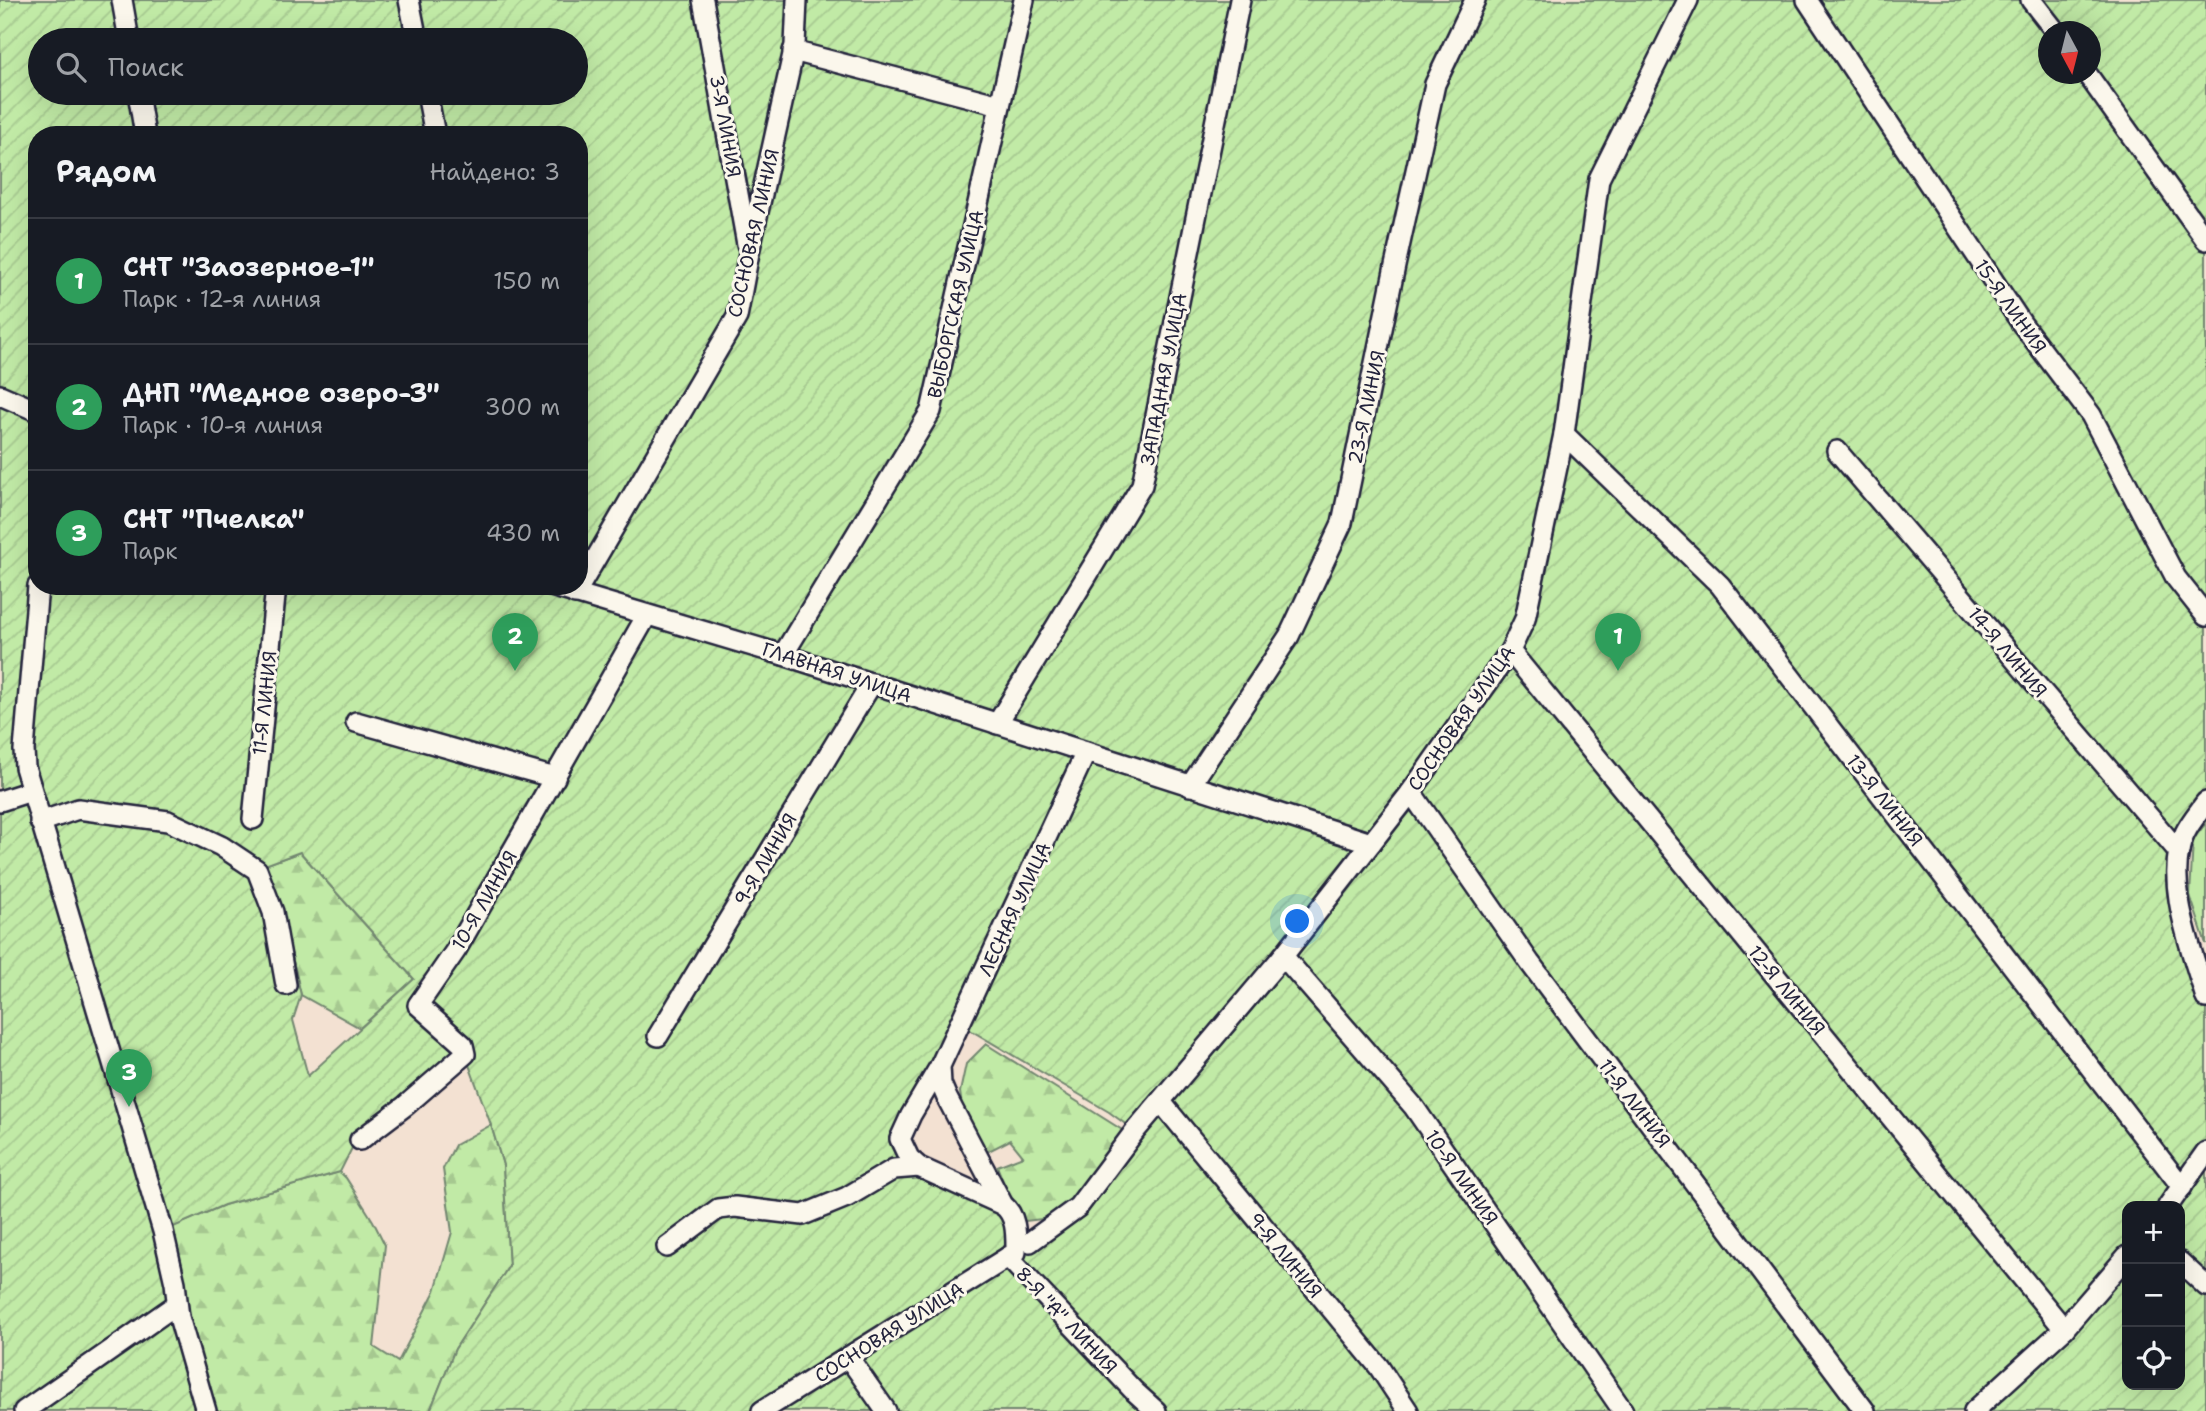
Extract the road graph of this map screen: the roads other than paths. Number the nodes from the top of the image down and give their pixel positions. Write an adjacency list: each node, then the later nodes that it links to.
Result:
1 (122, 0): 12 (street)
2 (409, 0): 13 (street)
3 (703, 0): 22 (street, 3-Я ЛИНИЯ)
4 (797, 0): 14 (street, СОСНОВАЯ ЛИНИЯ)
5 (1024, 0): 18 (street, ВЫБОРГСКАЯ УЛИЦА)
6 (1240, 0): 37 (street, ЗАПАДНАЯ УЛИЦА)
7 (1475, 0): 40 (street, 23-Я ЛИНИЯ)
8 (1688, 0): 25 (street, СОСНОВАЯ УЛИЦА)
9 (1807, 0): 32 (street, 15-Я ЛИНИЯ)
10 (2031, 0): 11 (street)
11 (2047, 21)
12 (127, 28)
13 (415, 28)
14 (793, 51): 18 (street); 22 (street, СОСНОВАЯ ЛИНИЯ)
15 (2094, 84): 21 (street)
16 (140, 105): 19 (street)
17 (429, 105): 20 (street)
18 (1000, 106): 34 (street, ВЫБОРГСКАЯ УЛИЦА)
19 (144, 126)
20 (433, 126)
21 (2206, 240)
22 (748, 253): 27 (street, СОСНОВАЯ ЛИНИЯ)
23 (0, 395): 24 (street)
24 (28, 407)
25 (1564, 434): 33 (street, СОСНОВАЯ УЛИЦА); 58 (street, 13-Я ЛИНИЯ)
26 (1837, 451): 48 (street, 14-Я ЛИНИЯ)
27 (588, 572)
28 (37, 595): 41 (street)
29 (275, 595): 45 (street, 11-Я ЛИНИЯ)
30 (578, 595): 31 (street, ГЛАВНАЯ УЛИЦА)
31 (648, 615): 34 (street, ГЛАВНАЯ УЛИЦА); 39 (street, 10-Я ЛИНИЯ)
32 (2206, 616)
33 (1510, 651): 42 (street, СОСНОВАЯ УЛИЦА); 67 (street, 12-Я ЛИНИЯ)
34 (783, 655): 35 (street, ГЛАВНАЯ УЛИЦА)
35 (872, 683): 37 (street, ГЛАВНАЯ УЛИЦА); 52 (street, 9-Я ЛИНИЯ)
36 (356, 722): 39 (street)
37 (997, 724): 38 (street, ГЛАВНАЯ УЛИЦА)
38 (1086, 752): 40 (street, ГЛАВНАЯ УЛИЦА); 53 (street, ЛЕСНАЯ УЛИЦА)
39 (555, 778): 55 (street, 10-Я ЛИНИЯ)
40 (1190, 786): 47 (street, ГЛАВНАЯ УЛИЦА)
41 (32, 791): 43 (street); 46 (street)
42 (1410, 792): 47 (street, СОСНОВАЯ УЛИЦА); 76 (street, 11-Я ЛИНИЯ)
43 (0, 801)
44 (2206, 802): 48 (street)
45 (253, 820)
46 (40, 822): 50 (street); 66 (street)
47 (1371, 843): 49 (street, СОСНОВАЯ УЛИЦА)
48 (2179, 852): 51 (street)
49 (1283, 956): 54 (street, СОСНОВАЯ УЛИЦА); 75 (street, 10-Я ЛИНИЯ)
50 (286, 985)
51 (2206, 998)
52 (659, 1035)
53 (940, 1066): 57 (street, ЛЕСНАЯ УЛИЦА); 60 (street)
54 (1161, 1102): 62 (street, СОСНОВАЯ УЛИЦА); 74 (street, 9-Я ЛИНИЯ)
55 (360, 1140)
56 (2206, 1152): 58 (street)
57 (919, 1167): 60 (street); 61 (street)
58 (2182, 1187): 59 (street)
59 (2172, 1201)
60 (1003, 1205): 62 (street)
61 (667, 1247)
62 (1018, 1250): 68 (street, СОСНОВАЯ УЛИЦА); 73 (street, 8-Я "А" ЛИНИЯ)
63 (2122, 1261): 67 (street)
64 (2182, 1264): 65 (street)
65 (2206, 1286)
66 (177, 1304): 69 (street); 70 (street)
67 (2064, 1329): 77 (street)
68 (849, 1358): 71 (street, СОСНОВАЯ УЛИЦА); 72 (street)
69 (24, 1411)
70 (206, 1411)
71 (762, 1411)
72 (886, 1411)
73 (1156, 1411)
74 (1408, 1411)
75 (1623, 1411)
76 (1864, 1411)
77 (1975, 1411)

